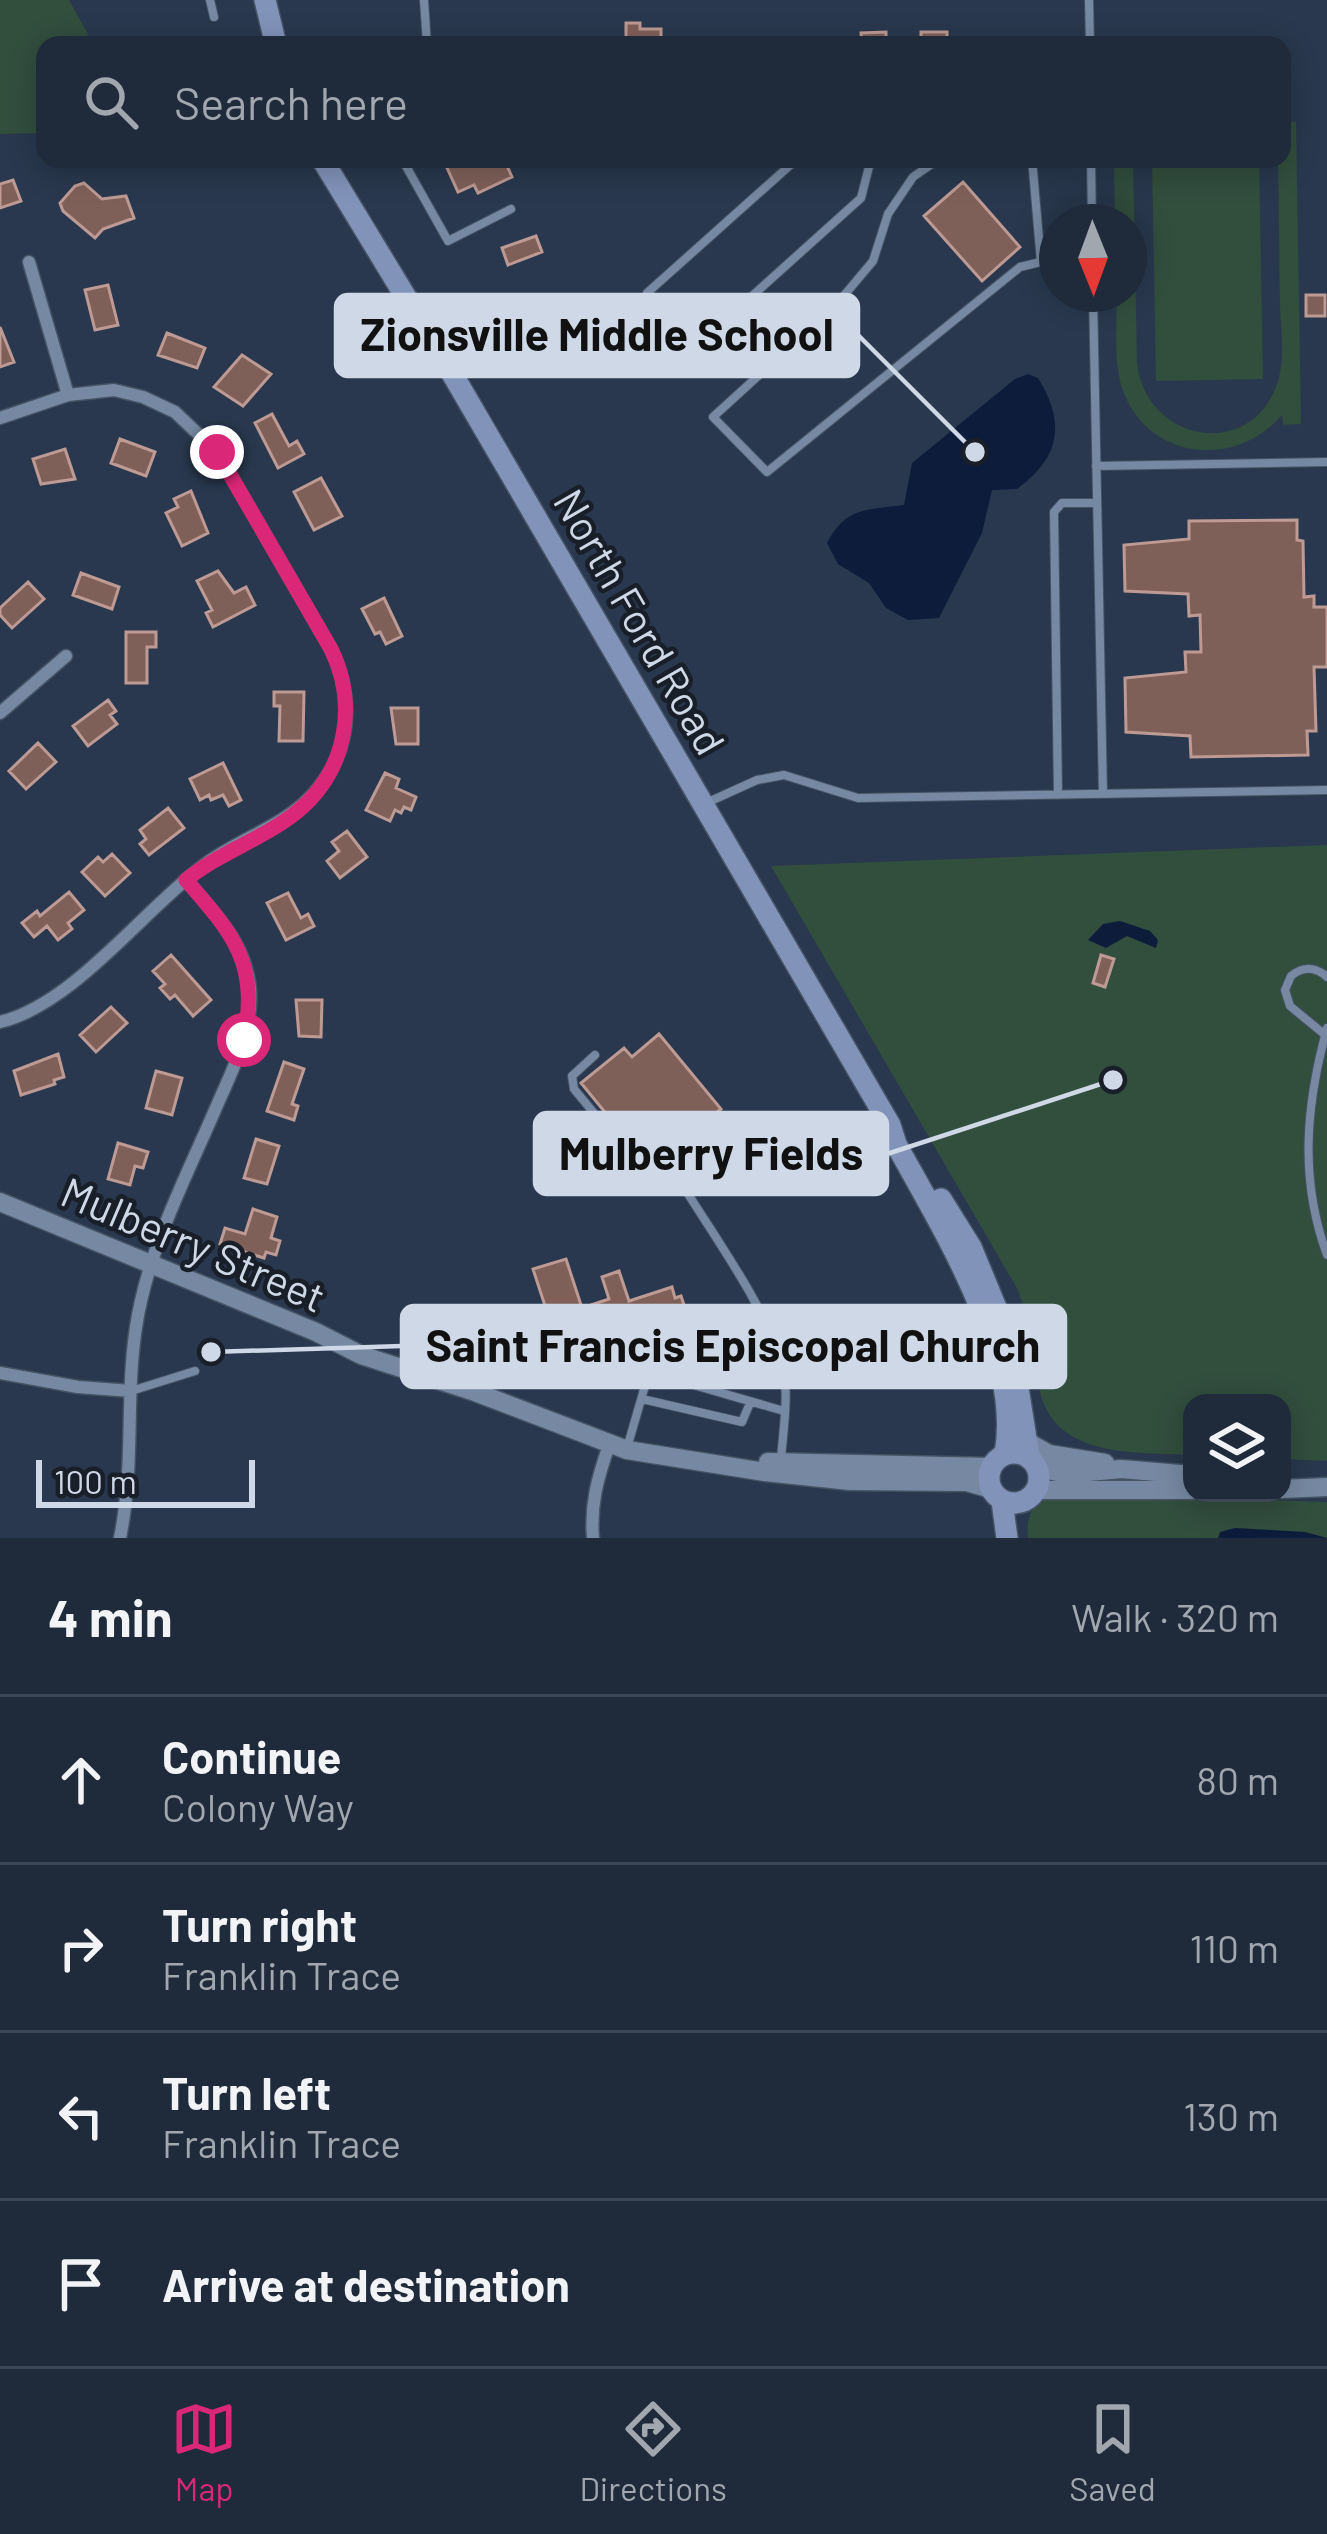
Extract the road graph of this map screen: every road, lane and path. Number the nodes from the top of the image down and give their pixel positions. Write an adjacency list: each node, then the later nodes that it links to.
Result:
1 (210, 0): 5 (lane)
2 (266, 0): 6 (main road)
3 (424, 0): 7 (lane)
4 (1089, 0): 8 (lane)
5 (214, 17)
6 (275, 36)
7 (426, 36)
8 (1090, 36)
9 (327, 168): 32 (main road, North Ford Road)
10 (407, 168): 17 (lane)
11 (787, 168): 12 (lane)
12 (869, 168)
13 (927, 168): 20 (lane)
14 (1033, 168): 18 (lane)
15 (1091, 168): 16 (lane)
16 (1092, 204)
17 (511, 209)
18 (1039, 239)
19 (28, 262): 22 (street)
20 (1039, 262)
21 (1093, 312): 25 (lane)
22 (68, 395): 23 (street); 33 (street)
23 (0, 418)
24 (1327, 461): 25 (lane)
25 (1096, 466): 26 (lane)
26 (1097, 502): 30 (lane); 31 (lane)
27 (66, 656): 28 (street)
28 (0, 713)
29 (1327, 790): 30 (lane)
30 (1103, 794): 31 (lane)
31 (1058, 795): 32 (lane)
32 (703, 805): 53 (main road, North Ford Road)
33 (186, 880): 35 (street); 42 (street)
34 (1327, 977): 36 (lane)
35 (0, 1022)
36 (1326, 1031): 41 (lane)
37 (595, 1055): 38 (lane)
38 (637, 1158): 39 (lane); 39 (lane)
39 (678, 1178): 48 (lane)
40 (0, 1202): 42 (street, Mulberry Street)
41 (1327, 1255)
42 (149, 1264): 45 (street); 49 (street, Mulberry Street)
43 (195, 1371): 45 (lane)
44 (0, 1373): 45 (street)
45 (131, 1391): 58 (street)
46 (641, 1399): 47 (lane); 47 (lane); 49 (lane)
47 (750, 1402): 48 (lane)
48 (784, 1411): 51 (lane)
49 (618, 1447): 50 (street, Mulberry Street); 59 (street)
50 (700, 1462): 51 (street, Mulberry Street); 53 (street, Mulberry Street)
51 (781, 1462): 53 (street, Mulberry Street)
52 (1121, 1469): 53 (street); 53 (street); 54 (street)
53 (1016, 1474): 57 (street); 60 (main road); 61 (main road)
54 (1183, 1474)
55 (1291, 1486): 56 (street)
56 (1327, 1487)
57 (1183, 1489)
58 (120, 1538)
59 (593, 1538)
60 (1007, 1538)
61 (1022, 1538)

